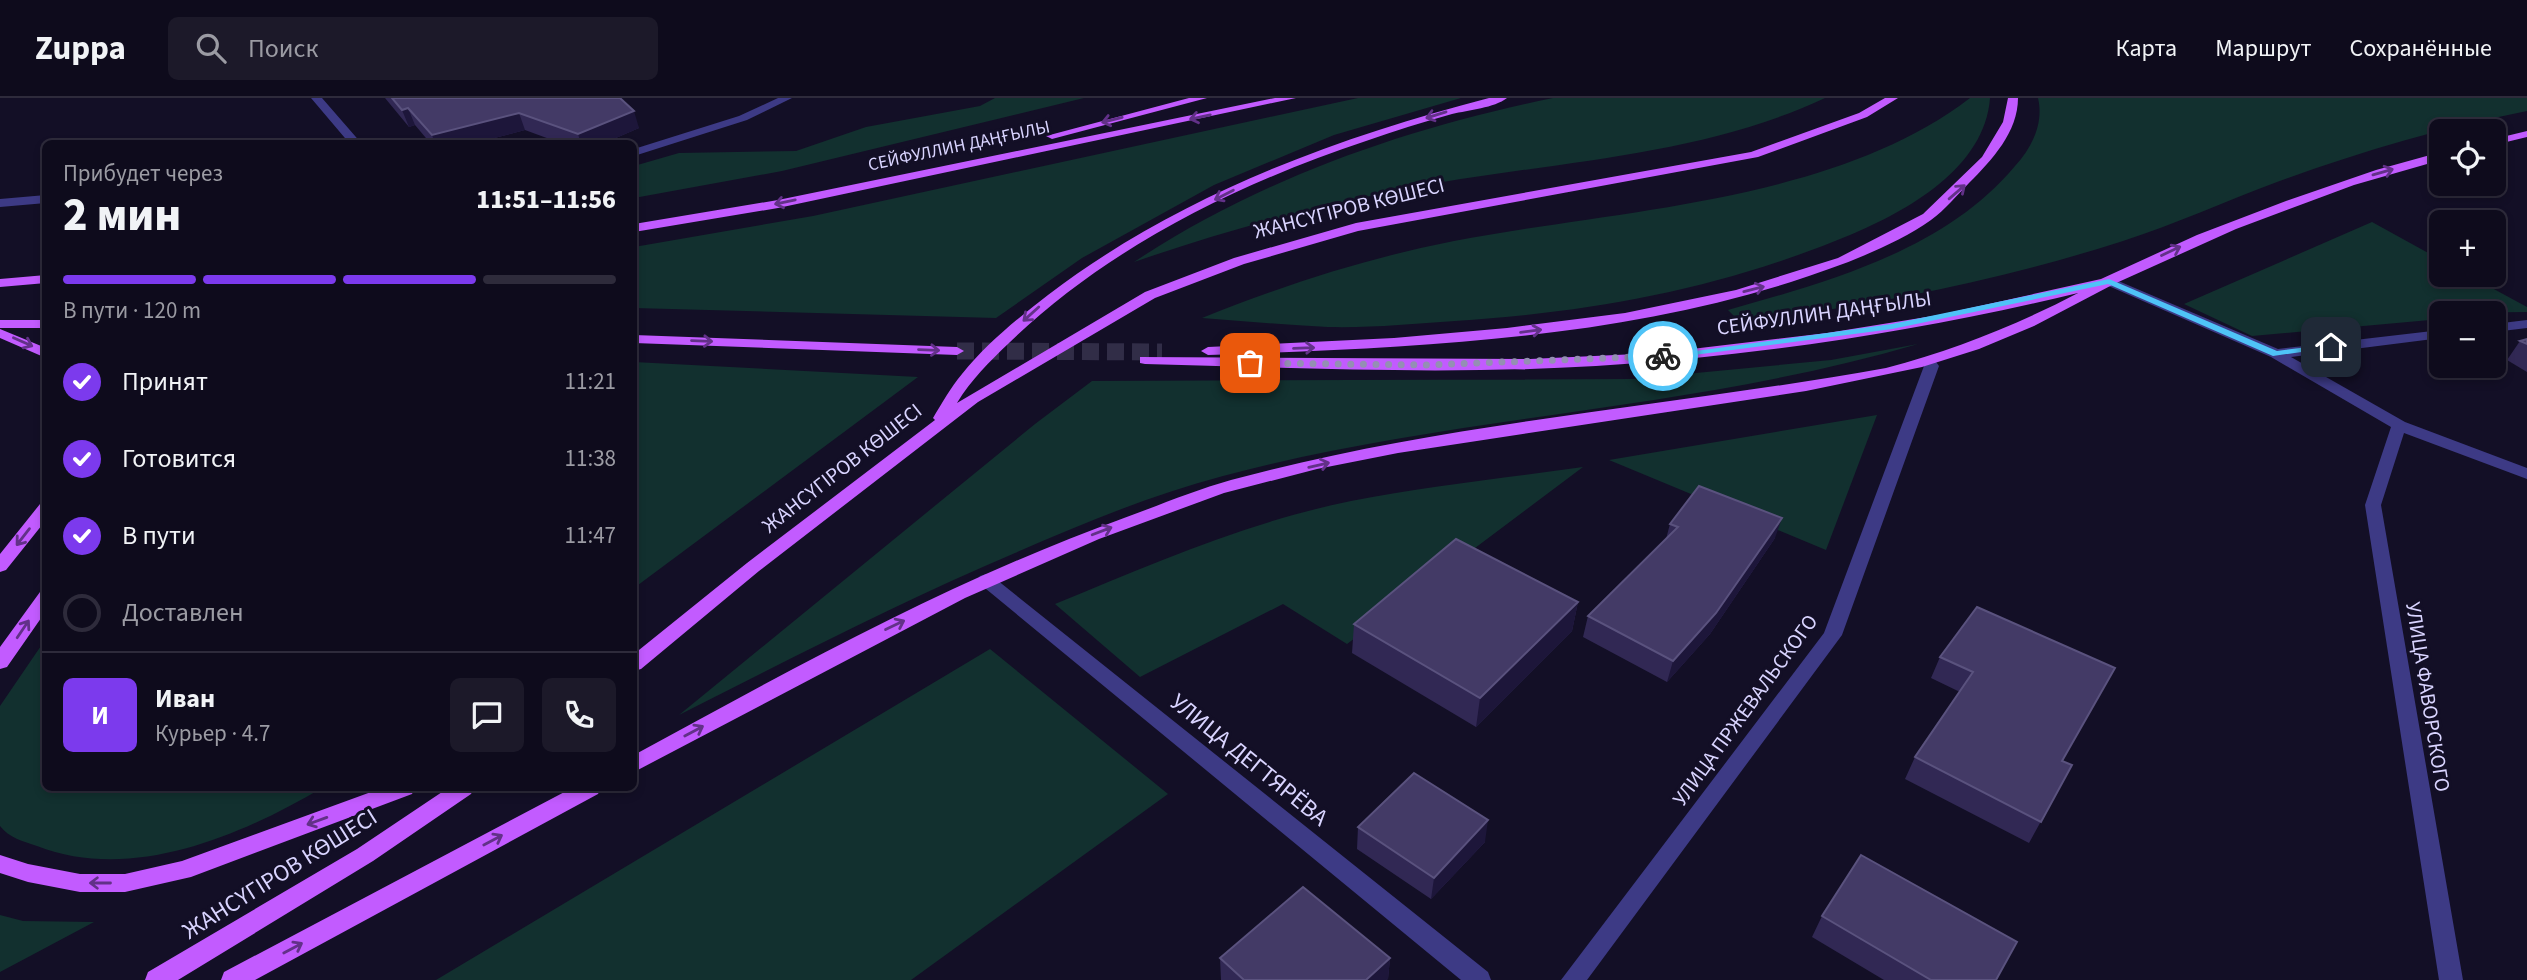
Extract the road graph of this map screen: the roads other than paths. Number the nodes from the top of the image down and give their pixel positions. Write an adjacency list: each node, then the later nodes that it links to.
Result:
1 (316, 98): 10 (street)
2 (787, 98): 11 (street)
3 (1202, 98): 13 (main road, one-way to 13)
4 (1291, 98): 13 (main road, СЕЙФУЛЛИН ДАҢҒЫЛЫ, one-way to 13)
5 (1502, 98): 34 (main road, one-way to 34)
6 (1893, 98): 34 (main road, ЖАНСҮГІРОВ КӨШЕСІ)
7 (2013, 98): 29 (main road, one-way to 7)
8 (2526, 135): 9 (main road)
9 (2506, 139)
10 (353, 140)
11 (637, 152)
12 (2429, 159): 18 (main road, СЕЙФУЛЛИН ДАҢҒЫЛЫ, one-way to 12)
13 (826, 193): 16 (main road, СЕЙФУЛЛИН ДАҢҒЫЛЫ, one-way to 16)
14 (42, 199): 15 (street)
15 (0, 203)
16 (637, 227)
17 (42, 279): 19 (main road)
18 (2109, 281): 30 (street); 31 (main road, СЕЙФУЛЛИН ДАҢҒЫЛЫ); 32 (main road)
19 (0, 283)
20 (0, 324): 21 (main road)
21 (42, 324)
22 (2527, 324): 23 (street)
23 (2506, 327)
24 (0, 332): 28 (main road, one-way to 28)
25 (2429, 335): 30 (street)
26 (637, 339): 27 (main road, one-way to 27)
27 (957, 351)
28 (42, 352)
29 (1162, 352)
30 (2276, 354): 33 (street)
31 (1144, 360)
32 (1929, 362): 38 (main road, one-way to 32); 50 (street, УЛИЦА ПРЖЕВАЛЬСКОГО)
33 (2399, 425): 35 (street); 51 (street, УЛИЦА ФАВОРСКОГО)
34 (934, 429): 41 (main road, ЖАНСҮГІРОВ КӨШЕСІ)
35 (2527, 474)
36 (42, 513): 37 (main road, one-way to 37)
37 (0, 566)
38 (986, 580): 42 (main road, one-way to 38); 49 (street, УЛИЦА ДЕГТЯРЁВА)
39 (42, 602): 40 (main road, one-way to 39)
40 (0, 662)
41 (637, 662)
42 (637, 762)
43 (396, 791): 46 (main road, one-way to 46)
44 (459, 791): 47 (main road, ЖАНСҮГІРОВ КӨШЕСІ)
45 (584, 791): 48 (main road, one-way to 45)
46 (0, 864)
47 (158, 980)
48 (233, 980)
49 (1479, 980)
50 (1573, 980)
51 (2451, 980)

